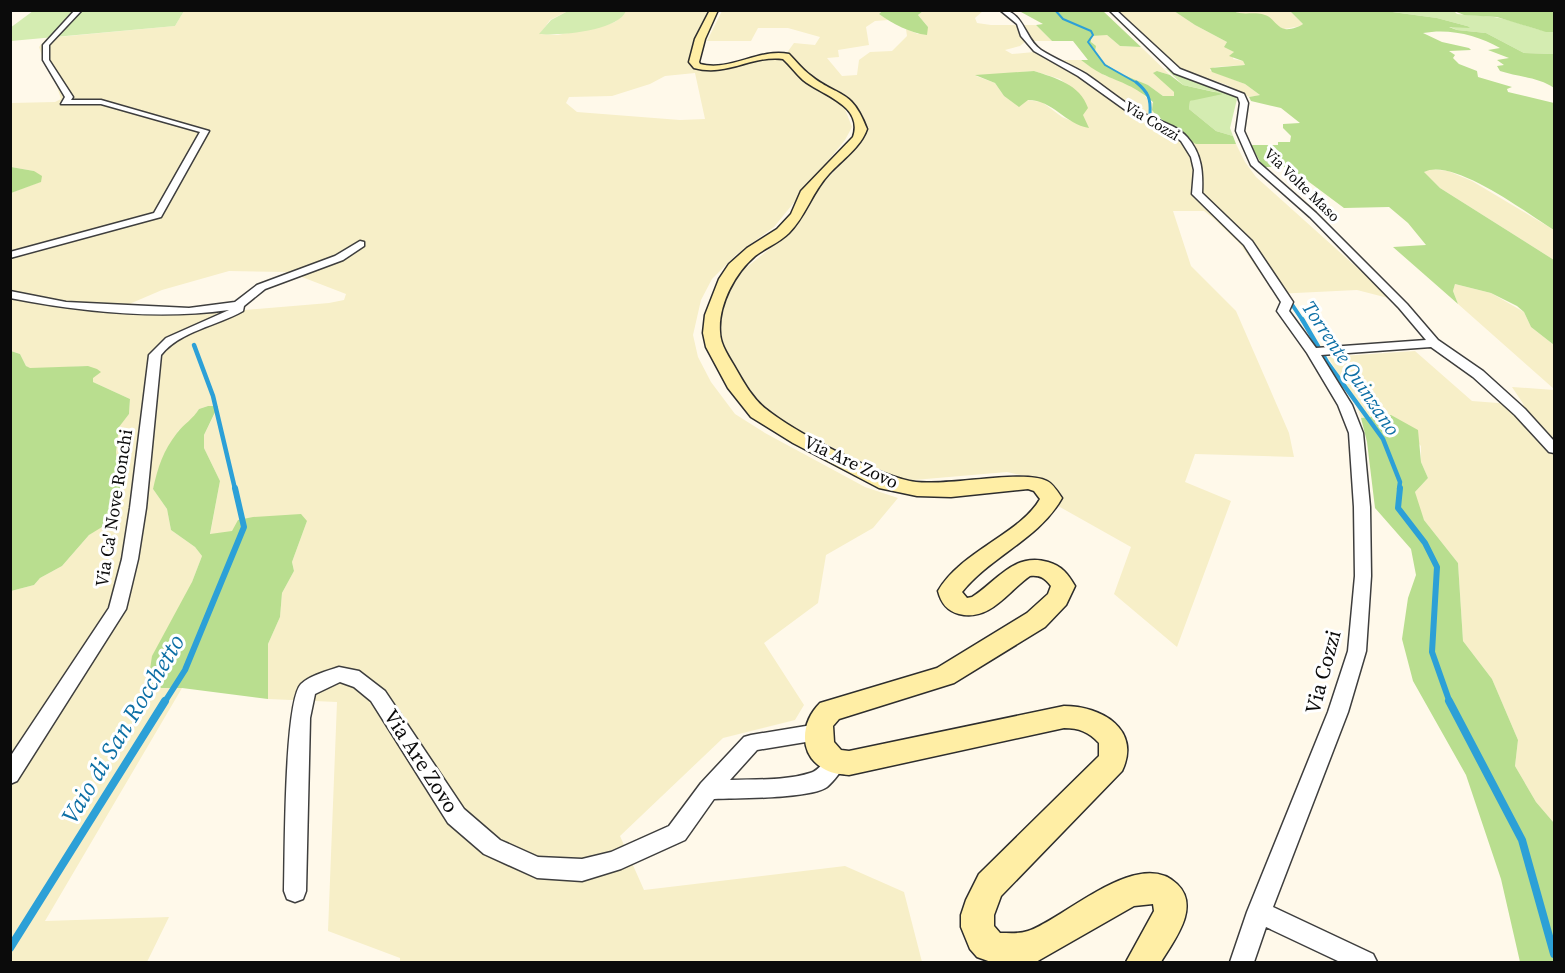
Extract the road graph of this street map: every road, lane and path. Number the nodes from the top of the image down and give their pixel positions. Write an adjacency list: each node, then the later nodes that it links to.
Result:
1 (79, 10): 6 (street)
2 (714, 10): 12 (street, Via Are Zovo)
3 (1003, 10): 10 (street, Via Cozzi)
4 (1112, 10): 9 (street, Via Volte Maso)
5 (360, 244): 8 (street, Via Ca' Nove Ronchi)
6 (10, 255)
7 (10, 294): 8 (street, Via Ca' Nove Ronchi)
8 (238, 305): 14 (street, Via Ca' Nove Ronchi)
9 (1434, 343): 10 (street); 11 (street)
10 (1320, 352): 17 (street, Via Cozzi)
11 (1554, 449)
12 (818, 732): 13 (street); 15 (street, Via Are Zovo)
13 (837, 761): 15 (street); 18 (street)
14 (10, 774)
15 (708, 790): 16 (street, Via Are Zovo)
16 (295, 891)
17 (1259, 912): 19 (street, Via Cozzi); 20 (street)
18 (1143, 963)
19 (1242, 963)
20 (1365, 963)

